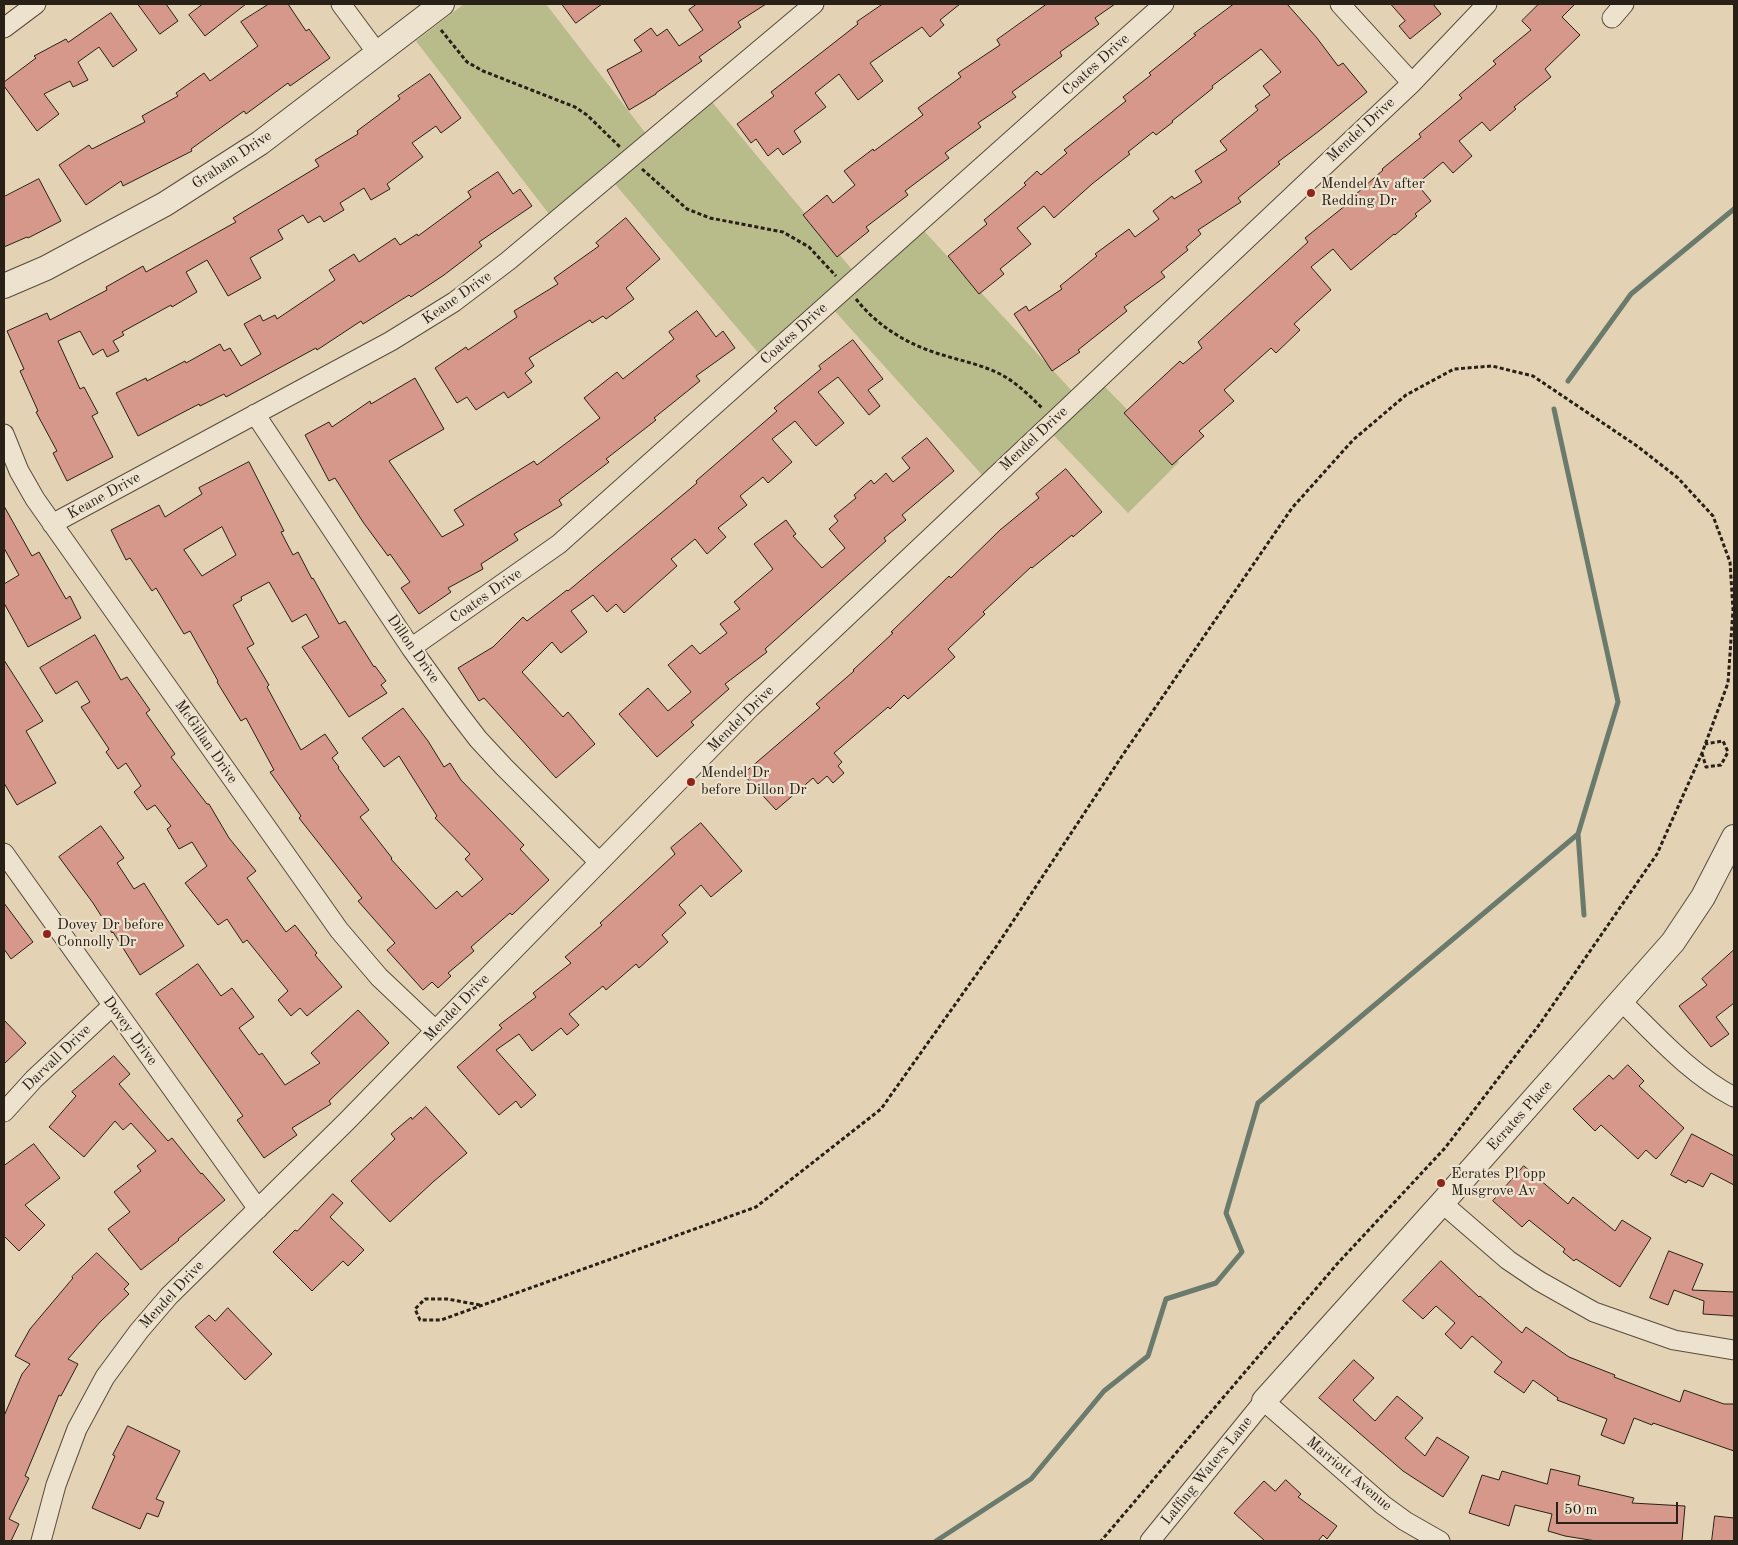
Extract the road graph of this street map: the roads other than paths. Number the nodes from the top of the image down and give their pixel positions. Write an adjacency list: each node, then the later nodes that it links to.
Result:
1 (36, 4): 8 (street)
2 (341, 4): 9 (street)
3 (814, 4): 12 (street, Keane Drive)
4 (1164, 4): 15 (street, Coates Drive)
5 (1340, 4): 10 (street)
6 (1487, 4): 10 (street, Mendel Drive)
7 (435, 9): 9 (street, Graham Drive)
8 (4, 28)
9 (378, 54): 11 (street, Graham Drive)
10 (1412, 83): 18 (street, Mendel Drive)
11 (4, 286)
12 (255, 414): 14 (street, Keane Drive); 15 (street, Dillon Drive)
13 (4, 434): 14 (street, McGillan Drive)
14 (52, 524): 21 (street, McGillan Drive)
15 (411, 648): 18 (street, Dillon Drive)
16 (1734, 837): 19 (street, Ecrates Place)
17 (4, 854): 20 (street, Dovey Drive)
18 (599, 862): 21 (street, Mendel Drive)
19 (1621, 1001): 22 (street); 24 (street, Ecrates Place)
20 (112, 1006): 23 (street, Darvall Drive); 25 (street, Dovey Drive)
21 (435, 1030): 25 (street, Mendel Drive)
22 (1734, 1097)
23 (4, 1112)
24 (1442, 1203): 26 (street); 27 (street, Ecrates Place)
25 (258, 1208): 28 (street, Mendel Drive)
26 (1734, 1350)
27 (1264, 1400): 29 (street, Laffing Waters Lane); 30 (street, Marriott Avenue)
28 (41, 1541)
29 (1150, 1541)
30 (1440, 1541)

